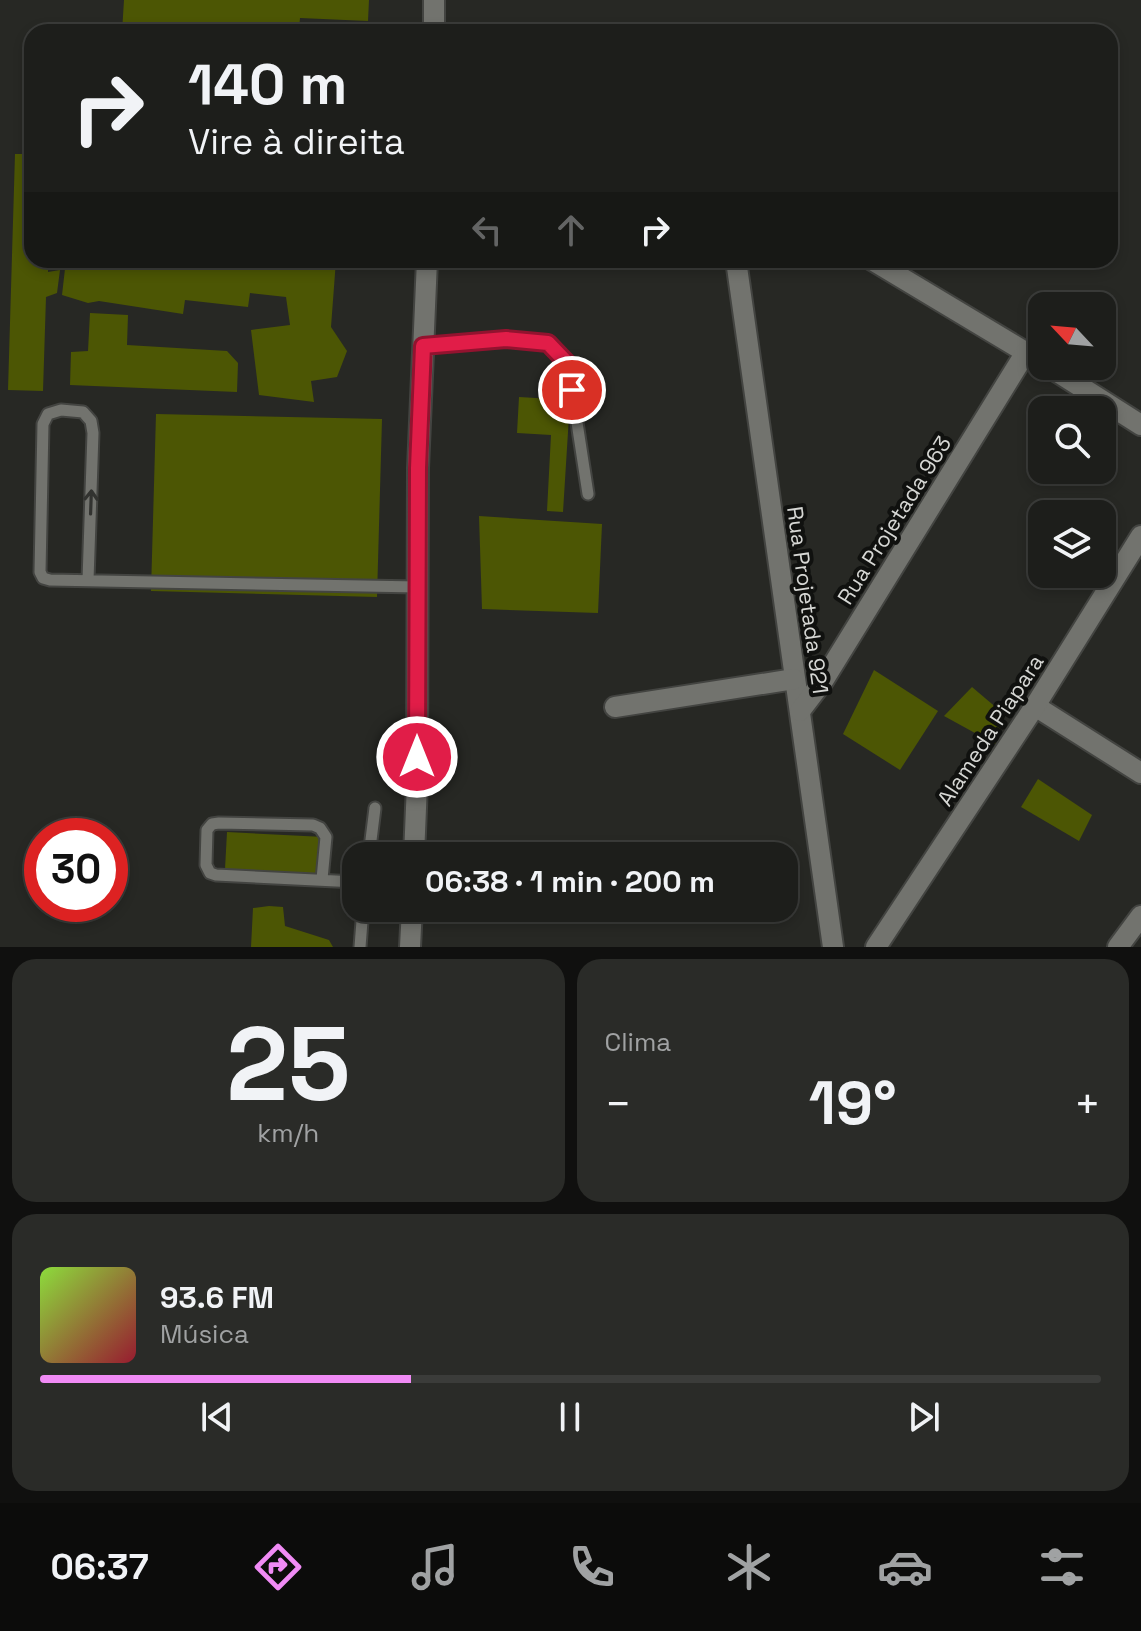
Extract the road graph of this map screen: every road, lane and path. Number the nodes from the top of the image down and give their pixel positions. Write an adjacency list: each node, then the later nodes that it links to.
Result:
1 (434, 0): 2 (street)
2 (434, 24)
3 (427, 268): 6 (street)
4 (737, 268): 15 (street, Rua Projetada 921)
5 (885, 268): 7 (street)
6 (423, 346): 11 (lane); 14 (street)
7 (1028, 353)
8 (1028, 366): 18 (street, Rua Projetada 963)
9 (1070, 380): 10 (street)
10 (1141, 425)
11 (588, 494)
12 (1141, 536): 16 (street, Alameda Piapara)
13 (88, 580): 13 (lane, one-way to 13); 14 (lane)
14 (418, 587): 22 (street)
15 (794, 679): 17 (street); 18 (street, Rua Projetada 921)
16 (1035, 706): 19 (street); 31 (street, Alameda Piapara)
17 (615, 707)
18 (800, 711): 30 (street, Rua Projetada 921)
19 (1141, 773)
20 (375, 808): 21 (lane)
21 (371, 842)
22 (415, 842)
23 (322, 879): 23 (lane); 24 (lane)
24 (342, 881)
25 (1141, 916): 32 (street)
26 (362, 922): 28 (lane)
27 (411, 922): 29 (street)
28 (360, 947)
29 (410, 947)
30 (833, 947)
31 (876, 947)
32 (1118, 947)

